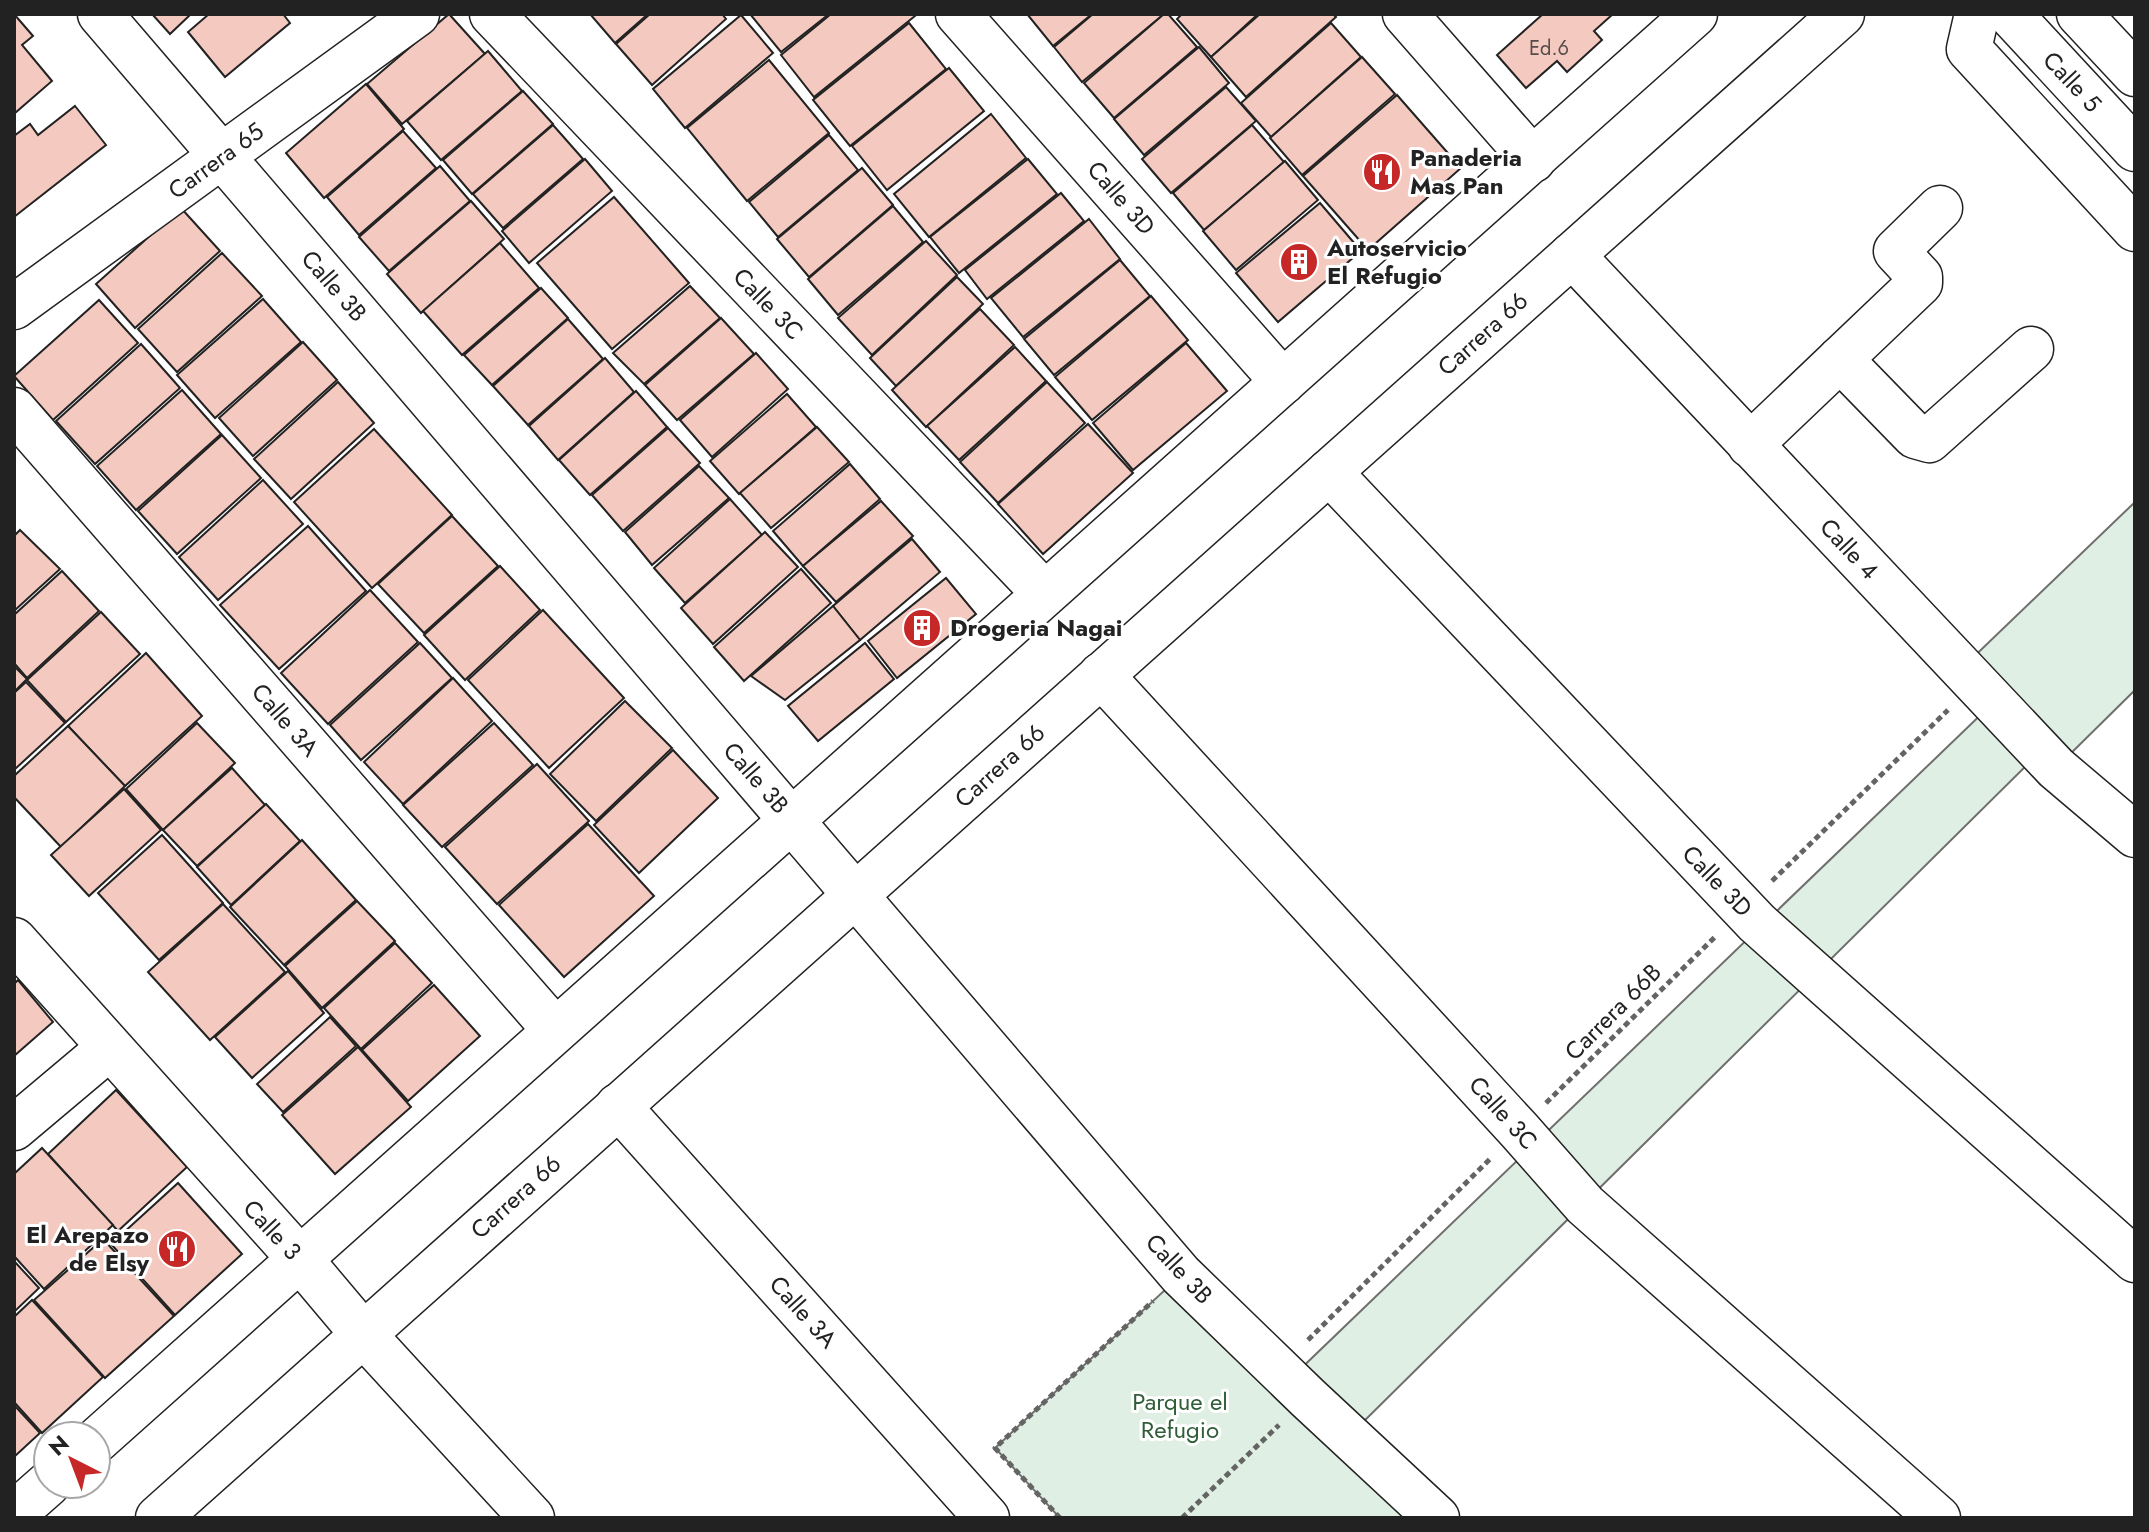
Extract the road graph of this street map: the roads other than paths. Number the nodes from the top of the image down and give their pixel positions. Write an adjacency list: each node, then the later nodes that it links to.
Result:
1 (100, 14): 13 (street, Calle 3B)
2 (417, 14): 13 (street, Carrera 65)
3 (492, 14): 25 (street, Calle 3C)
4 (958, 14): 21 (street, Calle 3D)
5 (1405, 14): 14 (street)
6 (1695, 14): 14 (street)
7 (1842, 14): 17 (street, Carrera 66)
8 (1977, 14): 16 (street)
9 (2010, 14): 12 (street, Calle 5)
10 (2079, 14): 11 (street)
11 (2135, 74)
12 (2135, 149)
13 (222, 156): 18 (street, Carrera 65); 27 (street, Calle 3B)
14 (1533, 160): 21 (street)
15 (1940, 208): 20 (street)
16 (2135, 229)
17 (1572, 255): 23 (street, Calle 4); 24 (street, Carrera 66)
18 (14, 307)
19 (2031, 349): 20 (street)
20 (1840, 359): 23 (street)
21 (1283, 382): 25 (street)
22 (14, 410): 31 (street, Calle 3A)
23 (1750, 445): 28 (street, Calle 4)
24 (1329, 472): 26 (street, Carrera 66); 36 (street, Calle 3D)
25 (1044, 593): 27 (street)
26 (1101, 675): 29 (street, Carrera 66); 45 (street, Calle 3C)
27 (791, 819): 29 (street, Calle 3B); 31 (street)
28 (2135, 835)
29 (856, 894): 33 (street, Carrera 66); 44 (street, Calle 3B)
30 (14, 940): 32 (street, Calle 3)
31 (555, 1030): 35 (street)
32 (109, 1048): 34 (street); 35 (street, Calle 3)
33 (618, 1106): 37 (street, Carrera 66); 43 (street, Calle 3A)
34 (14, 1128)
35 (299, 1258): 37 (street, Calle 3); 38 (street)
36 (2135, 1260)
37 (363, 1334): 41 (street, Carrera 66); 42 (street, Calle 3)
38 (112, 1427)
39 (32, 1498): 40 (street)
40 (14, 1514)
41 (158, 1518)
42 (532, 1518)
43 (987, 1518)
44 (1437, 1518)
45 (1938, 1518)

